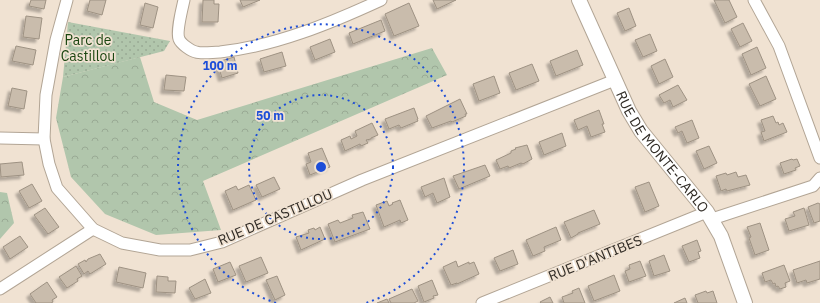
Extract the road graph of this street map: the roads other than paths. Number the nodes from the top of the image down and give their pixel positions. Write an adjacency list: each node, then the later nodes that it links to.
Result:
1 (67, 0): 8 (street, RUE DE CASTILLOU)
2 (184, 0): 3 (street)
3 (381, 0)
4 (579, 0): 6 (street, RUE DE MONTE-CARLO)
5 (754, 0): 9 (street)
6 (615, 80): 11 (street, RUE DE MONTE-CARLO); 12 (street, RUE DE CASTILLOU)
7 (0, 138): 8 (street)
8 (44, 140): 12 (street, RUE DE CASTILLOU)
9 (820, 158)
10 (820, 178): 11 (street, RUE D'ANTIBES)
11 (710, 216): 14 (street, RUE D'ANTIBES); 15 (street, RUE DE MONTE-CARLO)
12 (93, 229): 13 (street)
13 (0, 289)
14 (482, 303)
15 (745, 303)

